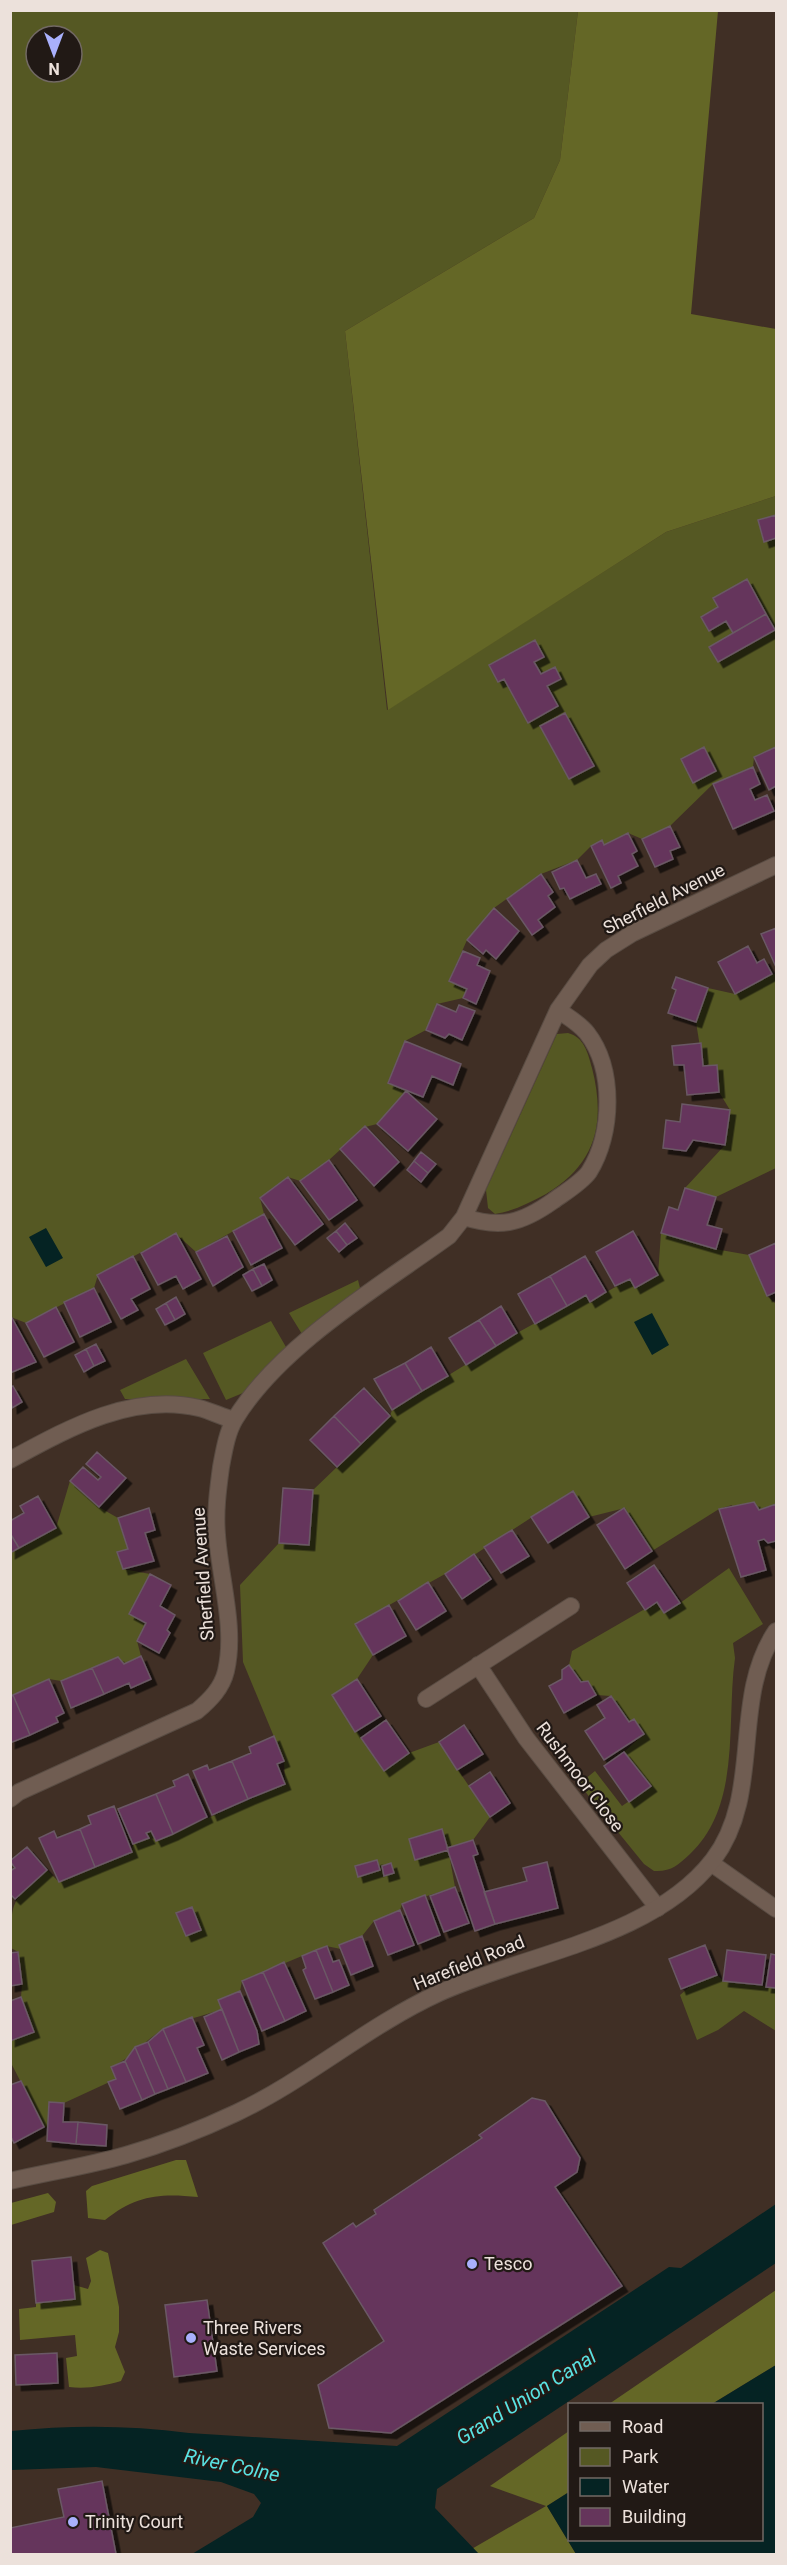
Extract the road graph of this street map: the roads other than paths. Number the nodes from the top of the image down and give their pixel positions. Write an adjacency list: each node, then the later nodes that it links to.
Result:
1 (777, 865): 2 (street, Sherfield Avenue)
2 (558, 1010): 3 (street, Sherfield Avenue); 3 (street)
3 (464, 1218): 4 (street, Sherfield Avenue)
4 (234, 1420): 5 (street); 10 (street, Sherfield Avenue)
5 (10, 1460)
6 (571, 1606): 8 (street)
7 (777, 1631): 11 (street, Harefield Road)
8 (478, 1665): 9 (street); 12 (street, Rushmoor Close)
9 (426, 1699)
10 (10, 1799)
11 (711, 1863): 12 (street, Harefield Road); 13 (street)
12 (658, 1908): 14 (street, Harefield Road)
13 (777, 1909)
14 (10, 2181)

